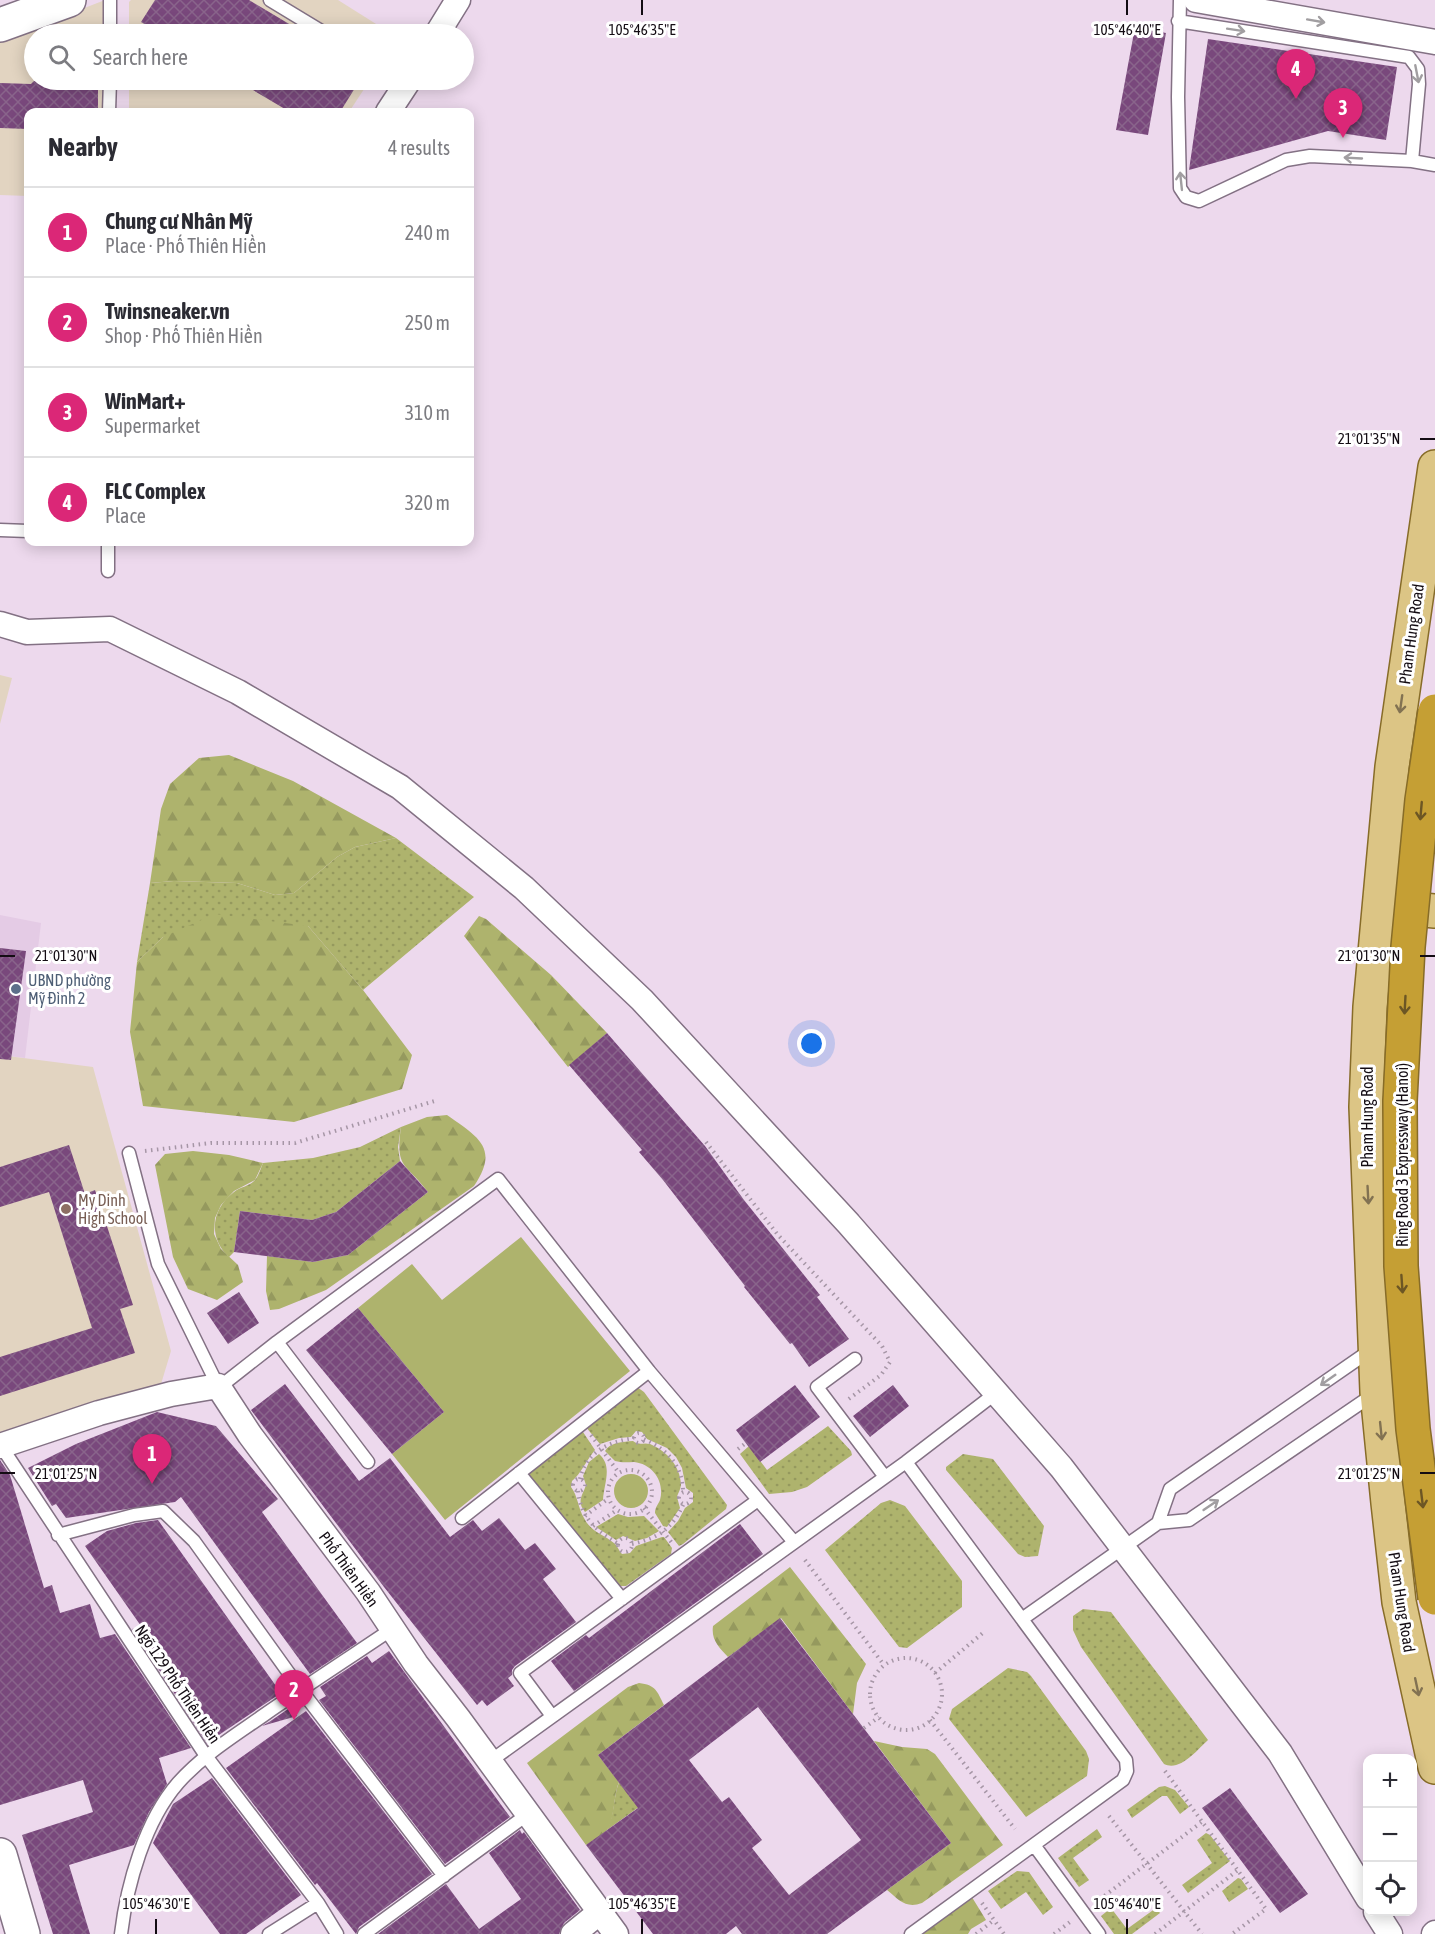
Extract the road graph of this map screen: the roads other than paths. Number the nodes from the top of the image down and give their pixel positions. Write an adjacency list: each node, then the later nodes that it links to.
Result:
1 (69, 0): 11 (street)
2 (110, 0): 8 (lane)
3 (270, 0): 9 (lane)
4 (458, 0): 10 (street)
5 (1180, 0): 7 (lane)
6 (1196, 0): 12 (street, one-way to 12)
7 (1178, 21): 17 (lane, one-way to 17); 17 (lane, one-way to 7)
8 (110, 24)
9 (310, 24)
10 (443, 24)
11 (0, 25)
12 (1435, 42)
13 (110, 90): 15 (lane)
14 (402, 90): 16 (street)
15 (109, 108)
16 (391, 108)
17 (1412, 161): 18 (lane)
18 (1435, 165)
19 (1435, 466): 26 (main road, Pham Hung Road, one-way to 26)
20 (0, 530): 21 (lane)
21 (24, 531)
22 (108, 546): 23 (lane)
23 (108, 571)
24 (0, 624): 35 (street)
25 (1435, 711): 47 (highway, Ring Road 3 Expressway (Hanoi), one-way to 47, bridge)
26 (1378, 906): 27 (main road); 30 (main road, Pham Hung Road, one-way to 30)
27 (1435, 911)
28 (129, 1153): 33 (lane)
29 (277, 1342): 32 (lane); 33 (lane); 37 (lane)
30 (1376, 1346): 34 (main road, Pham Hung Road); 43 (lane, one-way to 43)
31 (855, 1359): 40 (lane)
32 (649, 1371): 39 (lane); 41 (lane)
33 (218, 1386): 36 (street); 50 (street, Phố Thiên Hiền)
34 (1377, 1392): 43 (lane, one-way to 34); 55 (main road, Pham Hung Road, one-way to 55)
35 (996, 1393): 38 (lane); 46 (street)
36 (1, 1446): 44 (lane, Ngõ 129 Phố Thiên Hiền)
37 (368, 1462)
38 (906, 1462): 40 (lane); 49 (lane)
39 (519, 1473): 42 (lane); 48 (lane)
40 (885, 1477): 45 (lane)
41 (758, 1500): 45 (lane); 48 (lane)
42 (462, 1518)
43 (1158, 1523): 46 (lane)
44 (58, 1535): 51 (lane); 53 (lane, Ngõ 129 Phố Thiên Hiền)
45 (794, 1542): 52 (lane)
46 (1122, 1548): 49 (lane); 60 (street)
47 (1435, 1598)
48 (622, 1599): 52 (lane)
49 (1022, 1619): 57 (lane)
50 (392, 1629): 51 (lane); 54 (street, Phố Thiên Hiền)
51 (301, 1690): 53 (lane); 59 (lane)
52 (552, 1716): 54 (lane)
53 (206, 1756): 61 (lane, Ngõ 129 Phố Thiên Hiền); 65 (lane)
54 (489, 1762): 56 (street, Phố Thiên Hiền)
55 (1435, 1767)
56 (528, 1814): 59 (lane); 62 (street, Phố Thiên Hiền)
57 (1034, 1845): 71 (lane); 72 (lane)
58 (0, 1855): 64 (street)
59 (444, 1876): 68 (lane)
60 (1363, 1890)
61 (318, 1903): 66 (lane); 67 (lane, Ngõ 129 Phố Thiên Hiền)
62 (600, 1912): 69 (street); 70 (street, Phố Thiên Hiền)
63 (1379, 1916): 73 (street)
64 (23, 1934)
65 (121, 1934)
66 (269, 1934)
67 (337, 1934)
68 (364, 1934)
69 (573, 1934)
70 (616, 1934)
71 (911, 1934)
72 (1099, 1934)
73 (1390, 1934)

